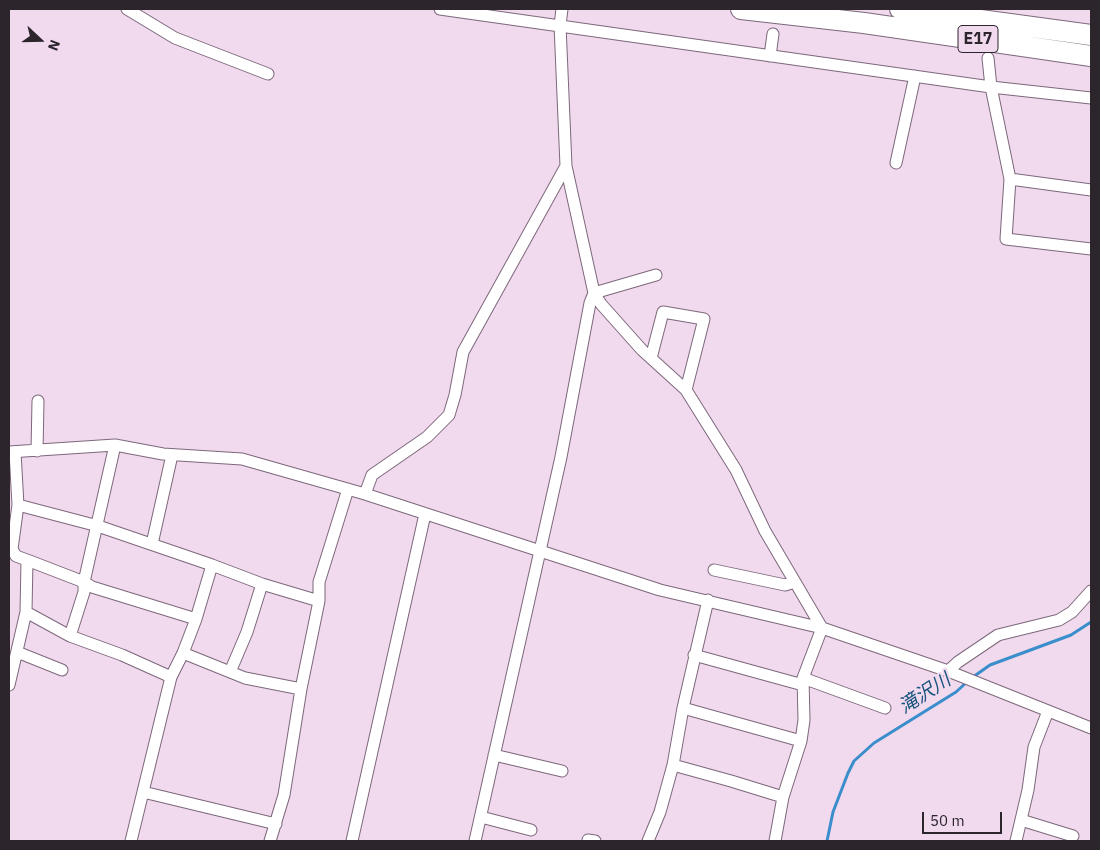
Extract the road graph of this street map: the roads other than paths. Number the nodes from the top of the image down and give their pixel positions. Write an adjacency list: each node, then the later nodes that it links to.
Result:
1 (127, 9): 12 (street)
2 (440, 9): 6 (street)
3 (562, 9): 6 (street)
4 (741, 9): 10 (highway, E17)
5 (900, 9): 8 (highway, E17)
6 (560, 25): 9 (street); 17 (street)
7 (773, 34): 9 (street)
8 (1091, 34)
9 (770, 56): 13 (street)
10 (1091, 56)
11 (988, 58): 14 (street)
12 (268, 74)
13 (915, 76): 14 (street); 16 (street)
14 (991, 87): 15 (street); 18 (street)
15 (1091, 98)
16 (896, 163)
17 (566, 166): 22 (street); 31 (street)
18 (1010, 178): 19 (street); 20 (street)
19 (1091, 190)
20 (1091, 249)
21 (656, 275): 22 (street)
22 (594, 293): 23 (street); 37 (street)
23 (651, 358): 24 (street); 24 (street)
24 (686, 390): 42 (street)
25 (38, 401): 27 (street)
26 (115, 445): 27 (street); 29 (street); 34 (street)
27 (37, 451): 28 (street)
28 (12, 452): 32 (street)
29 (172, 455): 30 (street); 36 (street)
30 (348, 489): 31 (street); 46 (street)
31 (364, 494): 33 (street)
32 (18, 505): 34 (street); 35 (street)
33 (425, 514): 37 (street); 78 (street)
34 (98, 526): 36 (street); 41 (street)
35 (11, 540): 38 (street)
36 (152, 544): 39 (street)
37 (539, 551): 45 (street); 66 (street)
38 (27, 560): 41 (street); 47 (street)
39 (212, 565): 43 (street); 48 (street)
40 (714, 570): 42 (street)
41 (84, 582): 48 (street); 50 (street)
42 (795, 582): 49 (street)
43 (262, 584): 46 (street); 55 (street)
44 (1091, 591): 56 (street)
45 (708, 600): 49 (street); 53 (street)
46 (319, 601): 60 (street)
47 (26, 612): 50 (street); 51 (street)
48 (196, 619): 52 (street)
49 (822, 628): 56 (street); 58 (street)
50 (70, 636): 57 (street)
51 (16, 652): 54 (street); 59 (street)
52 (183, 654): 55 (street); 57 (street)
53 (694, 655): 58 (street); 61 (street)
54 (62, 670)
55 (230, 672): 60 (street)
56 (948, 672): 63 (street)
57 (171, 677): 69 (street)
58 (803, 682): 62 (street); 65 (street)
59 (9, 685)
60 (301, 689): 73 (street)
61 (682, 708): 65 (street); 67 (street)
62 (884, 708)
63 (1048, 711): 64 (street); 72 (street)
64 (1091, 728)
65 (801, 741): 70 (street)
66 (494, 755): 68 (street); 71 (street)
67 (673, 766): 70 (street); 80 (street)
68 (562, 771)
69 (143, 792): 73 (street); 76 (street)
70 (783, 797): 81 (street)
71 (481, 817): 74 (street); 79 (street)
72 (1021, 820): 75 (street); 82 (street)
73 (276, 824): 77 (street)
74 (531, 830)
75 (1073, 836)
76 (131, 841)
77 (270, 841)
78 (352, 841)
79 (475, 841)
80 (648, 841)
81 (774, 841)
82 (1016, 841)

